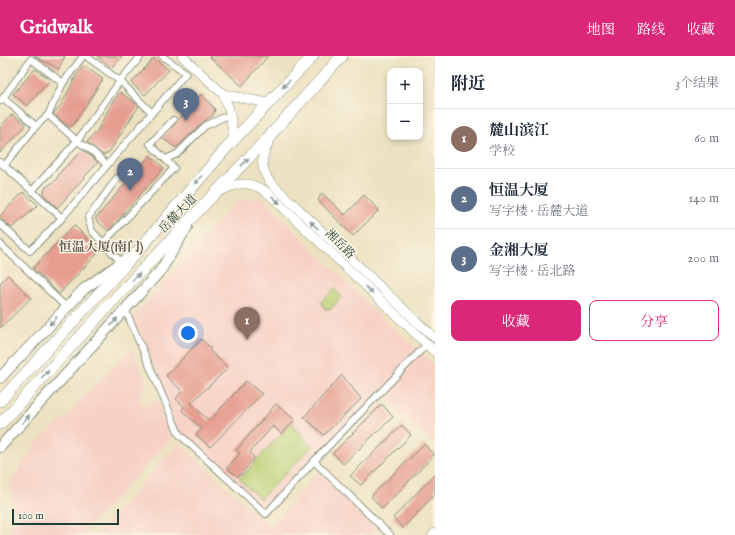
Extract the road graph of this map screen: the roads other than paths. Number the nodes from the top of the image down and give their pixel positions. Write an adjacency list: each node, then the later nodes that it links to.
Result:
1 (84, 56): 7 (street); 8 (street)
2 (140, 56): 7 (street)
3 (162, 56): 12 (street)
4 (182, 56): 9 (main road)
5 (313, 56): 11 (highway, 岳麓大道, one-way to 11)
6 (342, 56): 17 (highway, 岳麓大道)
7 (120, 81): 12 (street); 19 (street)
8 (63, 83): 10 (street); 13 (street)
9 (223, 94): 11 (main road); 18 (main road)
10 (2, 100): 16 (street)
11 (268, 103): 18 (highway, 岳麓大道)
12 (152, 113): 22 (street)
13 (48, 115): 16 (street); 19 (street)
14 (224, 117): 20 (street)
15 (173, 120): 20 (street)
16 (36, 126): 21 (street)
17 (275, 130): 25 (highway, 岳麓大道, one-way to 17); 35 (main road, 湘岳路, one-way to 17)
18 (234, 139): 31 (highway, 岳麓大道, one-way to 31)
19 (77, 142): 22 (street); 24 (street)
20 (166, 159): 29 (street)
21 (2, 164): 24 (street)
22 (107, 165): 26 (street)
23 (117, 178): 29 (street)
24 (32, 191): 26 (street)
25 (216, 193): 27 (highway, 岳麓大道); 36 (main road, 湘岳路, one-way to 36)
26 (62, 218): 28 (street)
27 (191, 220): 34 (main road); 40 (highway, 岳麓大道, one-way to 27)
28 (0, 224)
29 (103, 243): 32 (street)
30 (0, 244): 33 (street)
31 (137, 252): 32 (main road); 39 (highway, 岳麓大道)
32 (122, 262): 33 (main road)
33 (66, 307): 38 (main road, one-way to 38)
34 (125, 309): 41 (main road, one-way to 34); 42 (street)
35 (435, 338)
36 (427, 344): 37 (main road, 湘岳路); 42 (street)
37 (435, 352)
38 (0, 378)
39 (0, 401)
40 (0, 424)
41 (0, 448)
42 (314, 461): 43 (street)
43 (390, 535)

